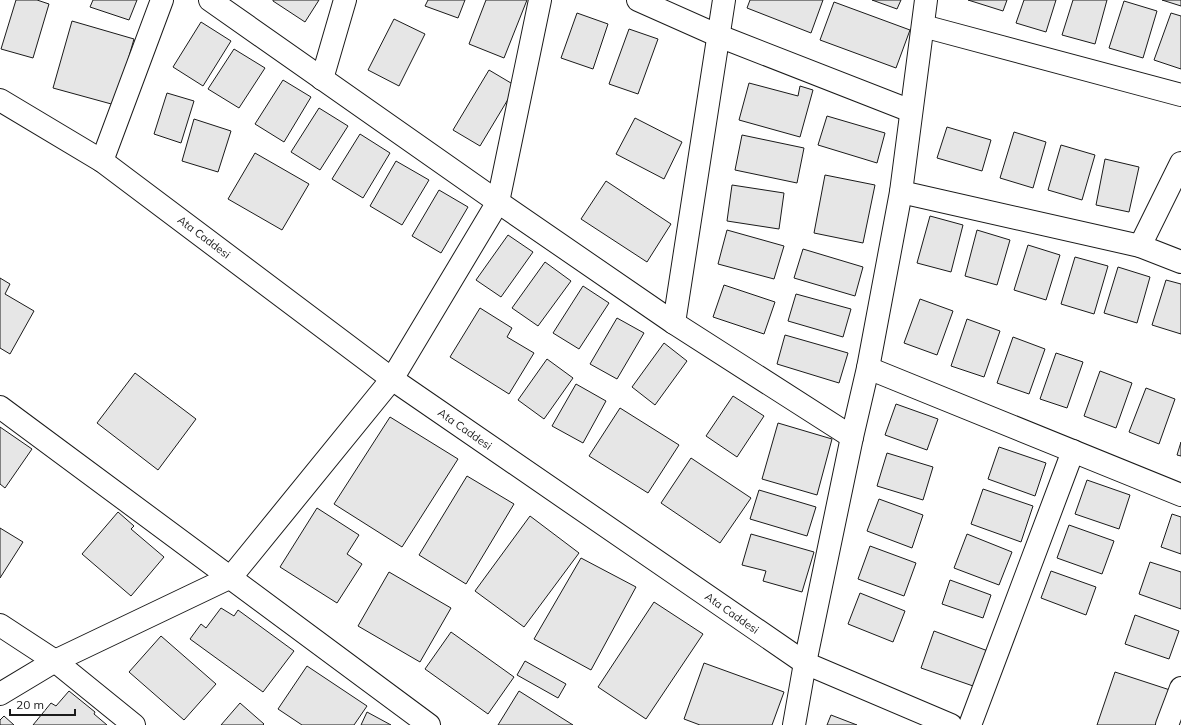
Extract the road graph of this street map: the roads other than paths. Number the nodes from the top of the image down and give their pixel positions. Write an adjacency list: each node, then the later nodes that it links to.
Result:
1 (162, 0): 14 (street)
2 (210, 0): 10 (street)
3 (345, 0): 10 (street)
4 (540, 0): 17 (street)
5 (638, 0): 9 (street)
6 (724, 0): 9 (street)
7 (926, 0): 8 (street)
8 (923, 26): 11 (street); 13 (street)
9 (719, 36): 13 (street); 20 (street)
10 (322, 79): 17 (street)
11 (1181, 95)
12 (0, 100): 14 (street, Ata Caddesi)
13 (911, 111): 16 (street)
14 (102, 161): 22 (street, Ata Caddesi)
15 (1181, 163): 18 (street)
16 (901, 192): 18 (street); 21 (street)
17 (498, 202): 20 (street); 22 (street)
18 (1140, 246): 19 (street)
19 (1181, 262)
20 (674, 323): 24 (street)
21 (868, 368): 24 (street); 25 (street)
22 (392, 379): 27 (street); 30 (street, Ata Caddesi)
23 (0, 407): 27 (street)
24 (852, 437): 30 (street)
25 (1073, 451): 26 (street); 37 (street)
26 (1181, 495)
27 (231, 577): 29 (street); 34 (street)
28 (0, 625): 29 (street)
29 (55, 661): 32 (street); 33 (street)
30 (805, 663): 35 (street); 36 (street, Ata Caddesi)
31 (1181, 688): 38 (street)
32 (0, 694)
33 (134, 725)
34 (430, 725)
35 (794, 725)
36 (950, 725)
37 (970, 725)
38 (1168, 725)

